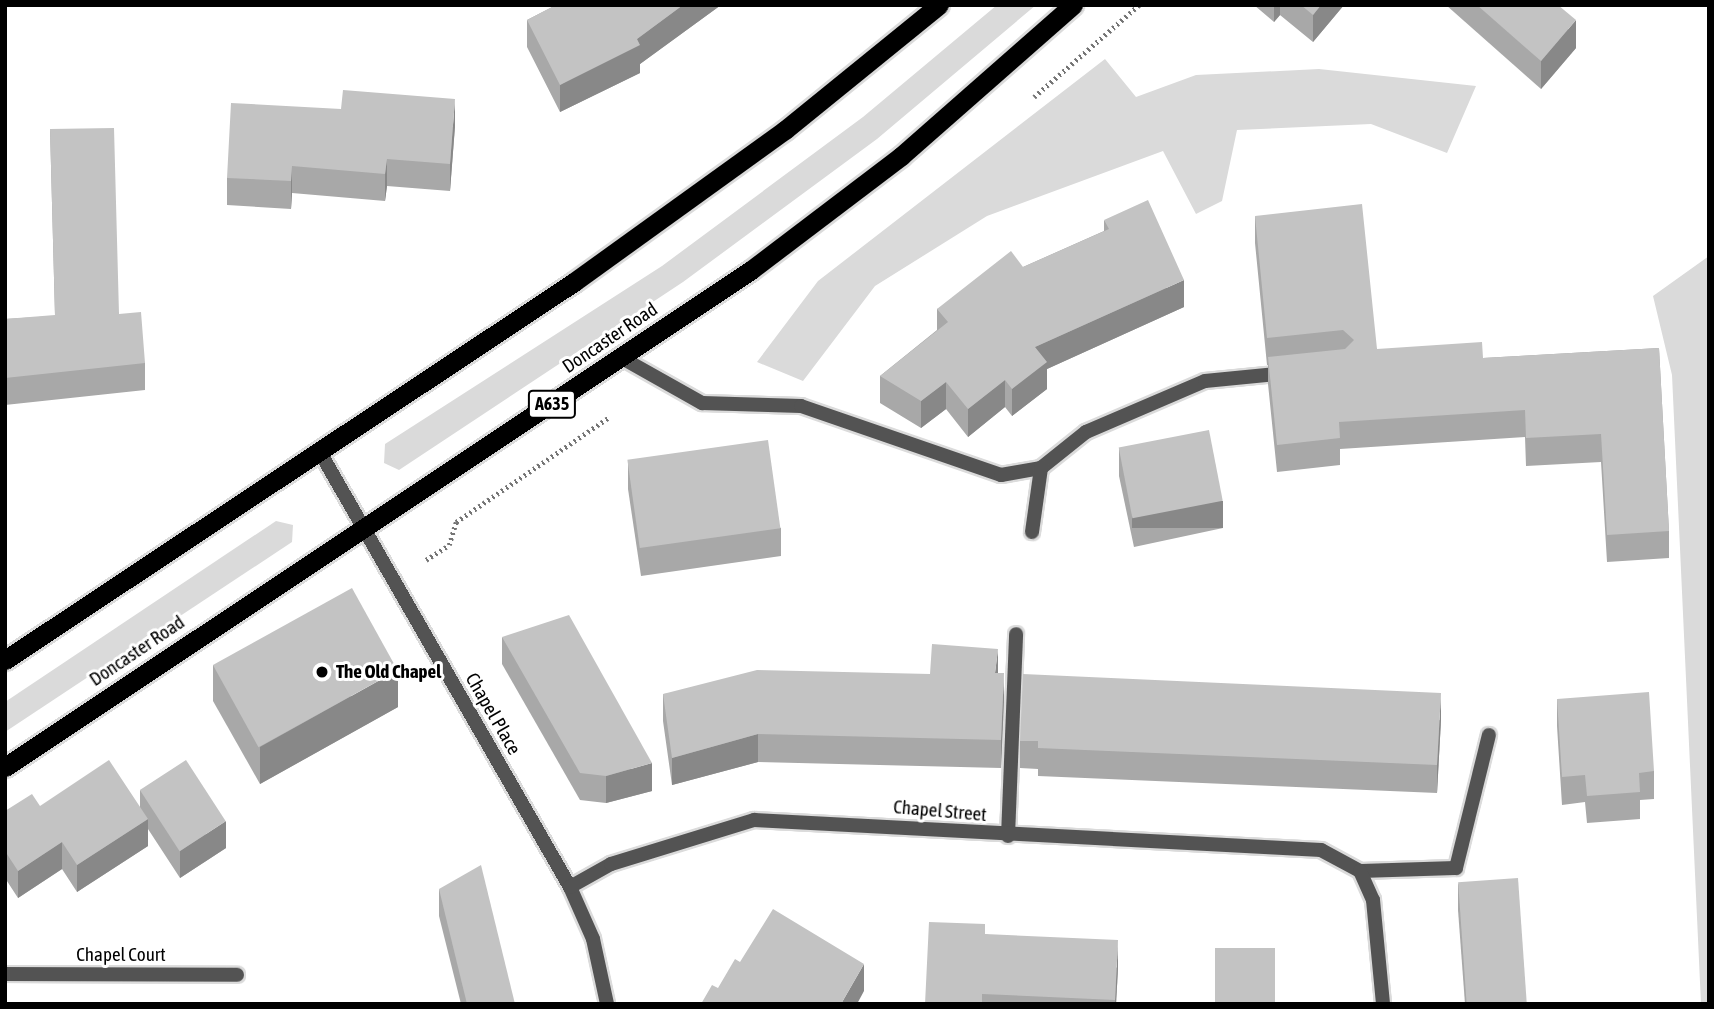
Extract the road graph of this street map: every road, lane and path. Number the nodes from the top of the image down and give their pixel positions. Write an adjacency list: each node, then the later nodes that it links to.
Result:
1 (939, 5): 5 (highway)
2 (1073, 5): 3 (highway, Doncaster Road / A635)
3 (622, 358): 6 (street); 7 (highway, Doncaster Road / A635)
4 (1302, 371): 6 (street)
5 (321, 454): 7 (street, Chapel Place); 10 (highway)
6 (1041, 468): 8 (street)
7 (363, 527): 12 (highway, Doncaster Road / A635); 15 (street, Chapel Place)
8 (1031, 533)
9 (1016, 634): 13 (street)
10 (5, 660)
11 (1489, 735): 14 (street)
12 (5, 766)
13 (1008, 836): 14 (street, Chapel Street); 15 (street, Chapel Street)
14 (1360, 871): 19 (street)
15 (570, 887): 18 (street, Chapel Place)
16 (5, 974): 17 (street, Chapel Court)
17 (237, 975)
18 (607, 1004)
19 (1383, 1004)

